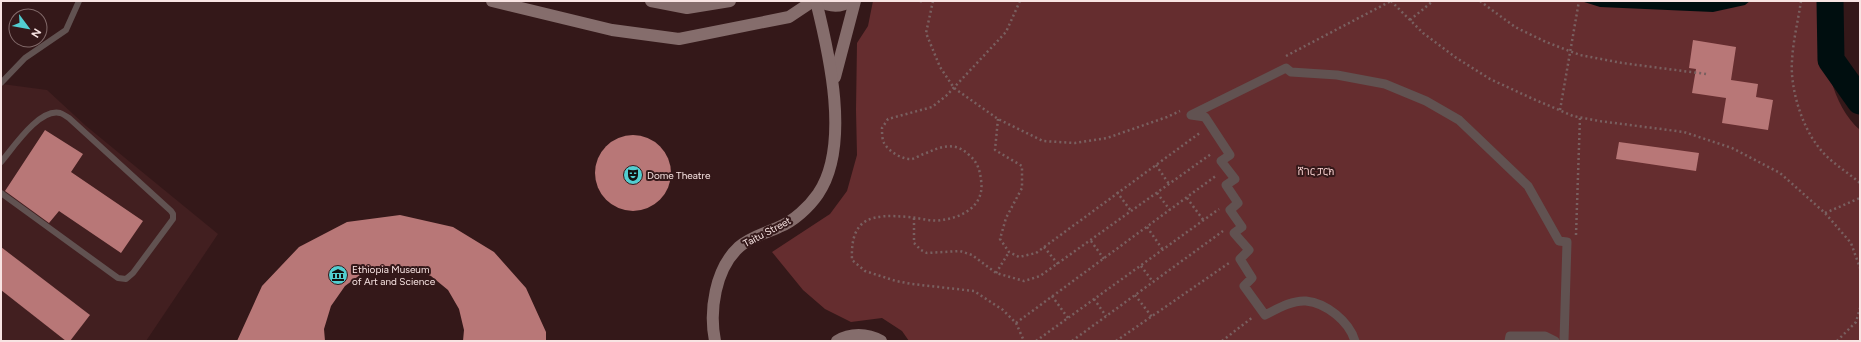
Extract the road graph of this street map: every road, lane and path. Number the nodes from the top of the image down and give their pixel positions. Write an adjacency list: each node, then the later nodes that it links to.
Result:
1 (79, 1): 21 (lane)
2 (492, 1): 5 (main road)
3 (650, 1): 4 (main road)
4 (730, 1)
5 (813, 1)
6 (818, 1): 7 (main road); 20 (main road)
7 (851, 1)
8 (854, 1): 20 (main road)
9 (933, 1): 22 (path)
10 (1020, 1): 22 (path)
11 (1391, 1): 16 (path); 18 (path)
12 (1433, 1): 16 (path)
13 (1480, 1): 17 (path)
14 (1579, 1): 17 (path)
15 (1801, 1): 32 (path)
16 (1410, 20): 24 (path)
17 (1570, 51): 19 (path); 24 (path)
18 (1281, 59)
19 (1706, 74)
20 (834, 82): 69 (main road, Taitu Street)
21 (1, 83)
22 (954, 88): 26 (path); 43 (path)
23 (1187, 107): 26 (path)
24 (1560, 110): 25 (path)
25 (1580, 117): 42 (path); 47 (path)
26 (998, 119): 51 (path)
27 (1211, 125): 28 (street); 30 (path); 79 (street)
28 (1224, 145): 31 (street); 33 (path)
29 (1, 162): 35 (lane)
30 (1156, 165): 33 (path); 34 (path)
31 (1227, 168): 37 (path); 38 (street)
32 (1860, 183)
33 (1169, 184): 36 (path)
34 (1117, 192): 41 (path); 49 (path)
35 (1, 193)
36 (1156, 193): 40 (path); 41 (path)
37 (1187, 198): 40 (path); 44 (path)
38 (1235, 198): 44 (path); 45 (street)
39 (1860, 198): 42 (path)
40 (1170, 210): 46 (path)
41 (1131, 211): 48 (path)
42 (1825, 213): 56 (path)
43 (914, 218): 57 (path); 68 (path)
44 (1204, 221): 50 (path)
45 (1238, 221): 58 (path); 76 (street)
46 (1147, 226): 50 (path); 52 (path)
47 (1576, 240)
48 (1091, 241): 52 (path); 54 (path)
49 (1044, 247): 51 (path); 54 (path)
50 (1163, 250): 55 (path)
51 (1009, 252): 57 (path)
52 (1104, 259): 60 (path)
53 (1230, 263): 64 (path)
54 (1058, 264): 57 (path)
55 (1141, 266): 58 (path); 61 (path)
56 (1860, 268)
57 (996, 273)
58 (1154, 282): 59 (path)
59 (1135, 295): 63 (path); 64 (path)
60 (1052, 296): 65 (path); 68 (path)
61 (1094, 299): 63 (path); 65 (path)
62 (1860, 308): 66 (path)
63 (1106, 316): 74 (path)
64 (1152, 317): 75 (path)
65 (1068, 318): 73 (path)
66 (1857, 318): 67 (path); 80 (path)
67 (1860, 320)
68 (1016, 323): 72 (path)
69 (715, 341)
70 (837, 341): 71 (main road)
71 (881, 341)
72 (1024, 341)
73 (1036, 341)
74 (1072, 341)
75 (1116, 341)
76 (1355, 341)
77 (1509, 341): 78 (street)
78 (1555, 341)
79 (1564, 341)
80 (1837, 341)

